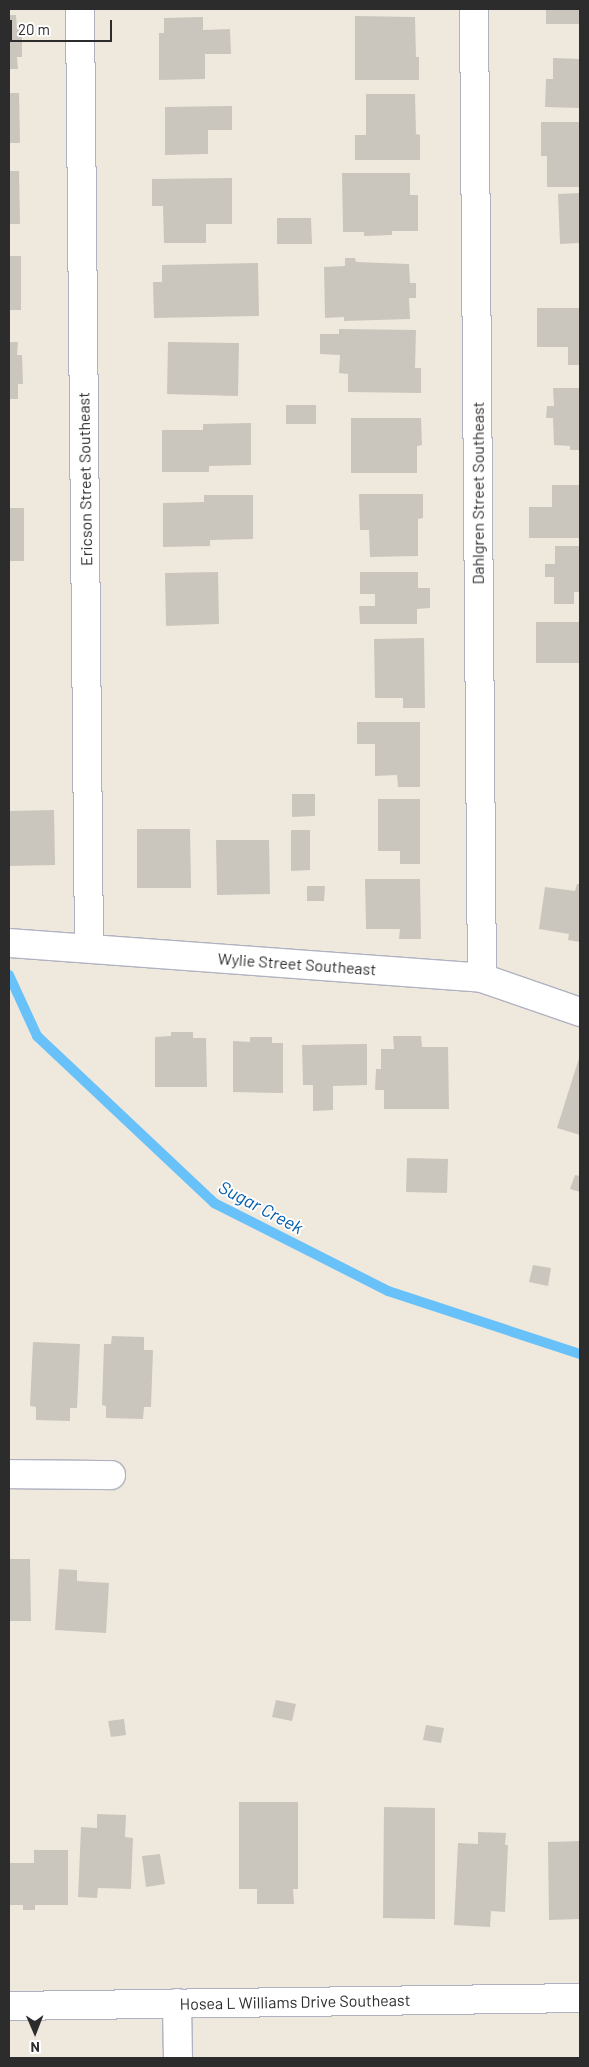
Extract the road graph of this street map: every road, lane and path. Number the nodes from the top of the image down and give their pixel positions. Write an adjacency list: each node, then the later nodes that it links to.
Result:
1 (80, 9): 4 (street, Ericson Street Southeast)
2 (474, 9): 5 (street, Dahlgren Street Southeast)
3 (9, 943): 4 (street, Wylie Street Southeast)
4 (89, 948): 5 (street, Wylie Street Southeast)
5 (482, 978): 6 (street, Wylie Street Southeast)
6 (580, 1012)
7 (9, 1474): 8 (street)
8 (111, 1475)
9 (580, 1998): 10 (street, Hosea L Williams Drive Southeast)
10 (177, 2004): 11 (street, Hosea L Williams Drive Southeast); 12 (street)
11 (9, 2006)
12 (178, 2058)

